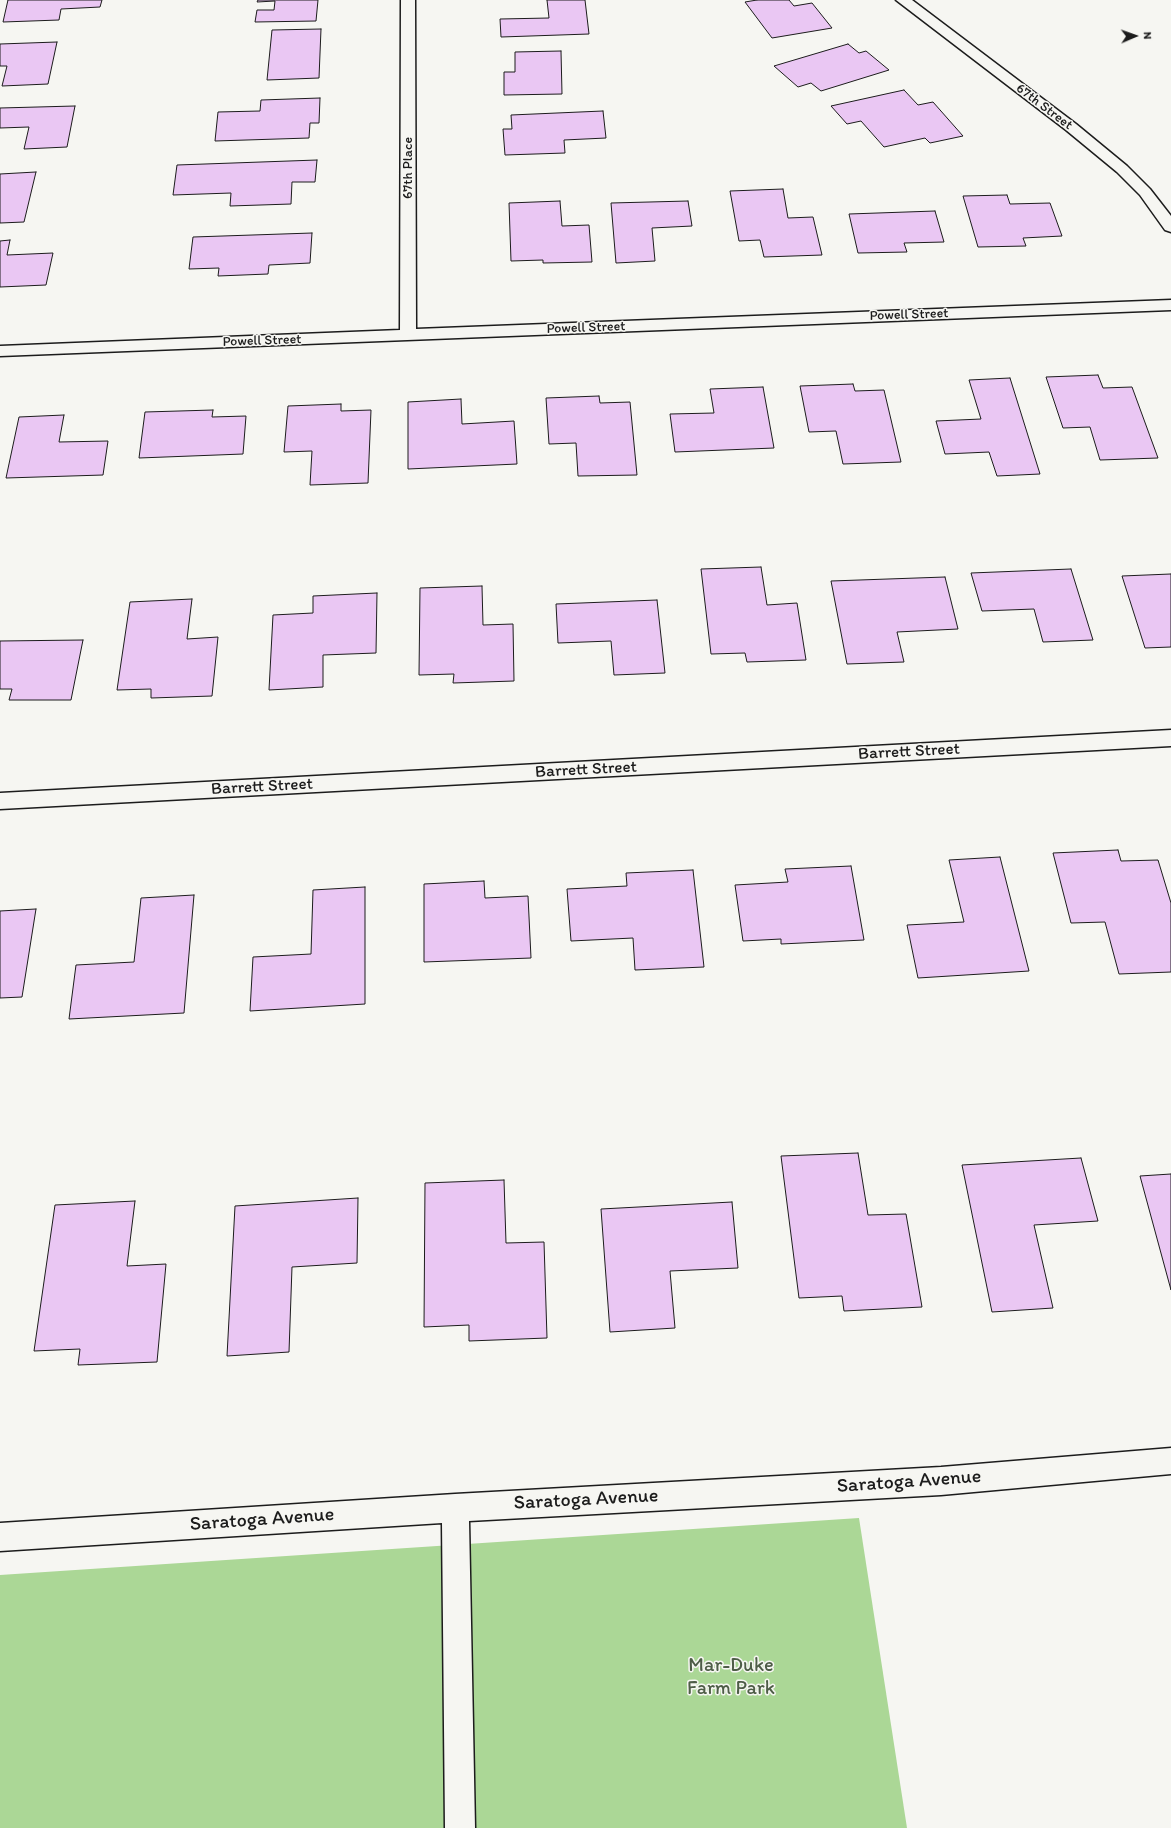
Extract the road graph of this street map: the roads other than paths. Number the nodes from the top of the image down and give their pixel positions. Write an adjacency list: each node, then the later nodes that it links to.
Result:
1 (408, 0): 5 (street, 67th Place)
2 (903, 0): 3 (street, 67th Street)
3 (1171, 227)
4 (1171, 305): 5 (street, Powell Street)
5 (408, 336): 6 (street, Powell Street)
6 (0, 351)
7 (1171, 738): 8 (street, Barrett Street)
8 (0, 801)
9 (1171, 1461): 10 (street, Saratoga Avenue)
10 (455, 1508): 11 (street, Saratoga Avenue); 12 (street)
11 (0, 1537)
12 (460, 1828)

